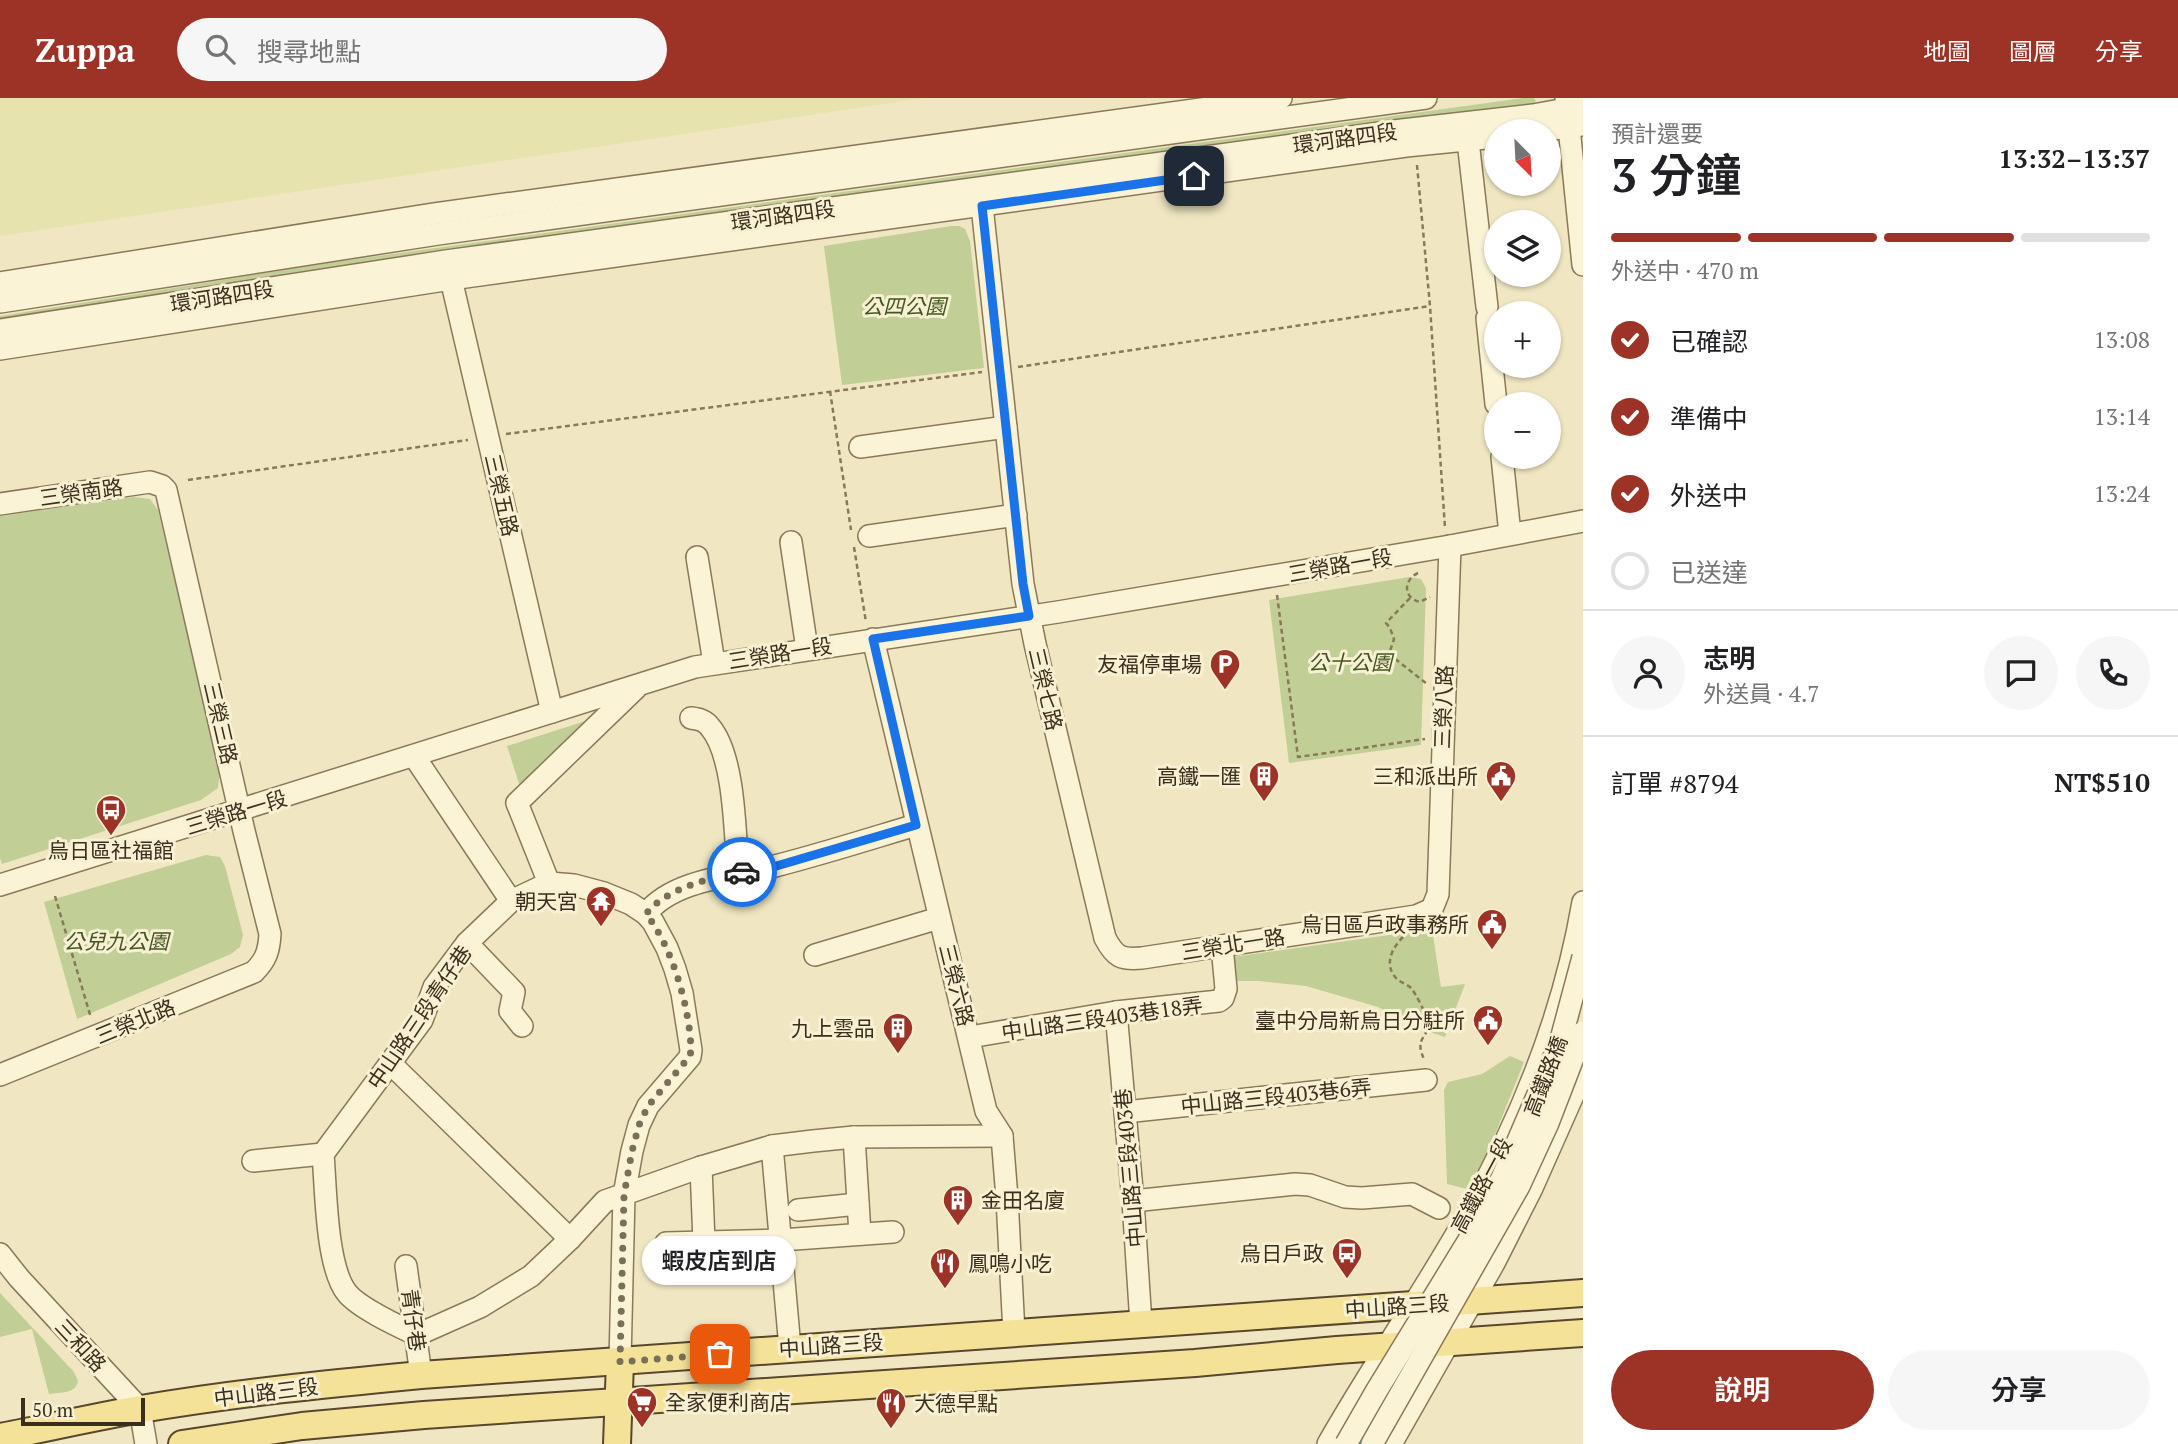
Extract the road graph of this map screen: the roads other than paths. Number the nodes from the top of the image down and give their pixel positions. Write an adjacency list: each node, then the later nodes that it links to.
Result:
1 (1281, 98): 9 (street)
2 (1426, 98): 10 (street, 環河路四段)
3 (1574, 113): 7 (street); 11 (street, 環河路四段)
4 (1484, 139): 5 (street, 環河路四段)
5 (1468, 141): 6 (street, 環河路四段); 13 (street)
6 (982, 206): 8 (street, 環河路四段); 14 (street, 三榮七路)
7 (1583, 265)
8 (451, 279): 12 (street, 環河路四段); 31 (street, 三榮五路)
9 (0, 283)
10 (0, 302)
11 (0, 330)
12 (0, 349)
13 (1495, 392)
14 (1006, 426): 15 (street); 19 (street, 三榮七路)
15 (860, 447)
16 (1503, 469): 21 (street)
17 (162, 486): 18 (street, 三榮南路); 34 (street, 三榮三路)
18 (0, 504)
19 (1016, 515): 22 (street); 26 (street, 三榮七路)
20 (1583, 521): 21 (street, 三榮路一段)
21 (1510, 534): 23 (street, 三榮路一段)
22 (869, 536)
23 (1447, 537): 26 (street, 三榮路一段); 41 (street, 三榮八路)
24 (791, 542): 28 (street)
25 (697, 557): 29 (street)
26 (1029, 616): 27 (street, 三榮路一段); 47 (street, 三榮七路)
27 (869, 631): 28 (street, 三榮路一段); 35 (street, 三榮六路)
28 (807, 649): 29 (street, 三榮路一段)
29 (714, 663): 30 (street, 三榮路一段)
30 (640, 684): 31 (street, 三榮路一段); 37 (street)
31 (552, 712): 33 (street, 三榮路一段)
32 (691, 718): 36 (street)
33 (414, 755): 34 (street, 三榮路一段); 39 (street)
34 (240, 810): 38 (street, 三榮路一段); 49 (street, 三榮三路)
35 (916, 825): 36 (street); 43 (street, 三榮六路)
36 (738, 873): 42 (street)
37 (549, 883): 39 (street, 中山路三段青仔巷); 42 (street)
38 (0, 885)
39 (510, 901): 44 (street, 中山路三段青仔巷)
40 (1583, 902): 54 (street, 高鐵路一段)
41 (1432, 908): 45 (street, 三榮北一路)
42 (646, 914): 67 (street)
43 (939, 918): 46 (street); 53 (street, 三榮六路)
44 (467, 943): 51 (street); 56 (street, 中山路三段青仔巷)
45 (1222, 946): 47 (street, 三榮北一路); 50 (street, 中山路三段403巷18弄)
46 (816, 955)
47 (1116, 955)
48 (1583, 957): 99 (street, 高鐵路橋, bridge)
49 (265, 961): 58 (street, 三榮北路)
50 (1116, 1012): 53 (street, 中山路三段403巷18弄); 60 (street, 中山路三段403巷)
51 (522, 1026)
52 (1583, 1032): 54 (street); 100 (street, 高鐵路橋, bridge)
53 (970, 1037): 61 (street, 三榮六路)
54 (1545, 1043): 55 (street); 82 (street, 高鐵路一段)
55 (1583, 1047)
56 (390, 1063): 64 (street, 中山路三段青仔巷); 74 (street)
57 (1583, 1073): 81 (street)
58 (0, 1075)
59 (1426, 1080): 60 (street, 中山路三段403巷6弄)
60 (1125, 1111): 68 (street, 中山路三段403巷)
61 (1002, 1136): 62 (street); 84 (street, 三榮六路)
62 (854, 1137): 63 (street); 69 (street)
63 (772, 1146): 66 (street); 75 (street)
64 (323, 1154): 65 (street); 86 (street)
65 (253, 1161)
66 (701, 1167): 67 (street); 76 (street)
67 (624, 1195): 74 (street); 90 (street)
68 (1133, 1201): 70 (street); 83 (street, 中山路三段403巷)
69 (858, 1204): 71 (street); 73 (street)
70 (1439, 1208)
71 (798, 1210)
72 (893, 1232): 73 (street)
73 (860, 1234): 75 (street)
74 (570, 1238): 86 (street)
75 (781, 1240): 76 (street); 89 (street)
76 (704, 1242): 77 (street)
77 (666, 1243)
78 (0, 1254): 93 (street, 三和路)
79 (406, 1266): 86 (street, 青仔巷)
80 (1583, 1293): 81 (main road, 中山路三段)
81 (1474, 1301): 82 (main road, 中山路三段); 87 (street)
82 (1412, 1305): 83 (main road, 中山路三段); 88 (street, 高鐵路一段)
83 (1141, 1324): 84 (main road, 中山路三段)
84 (1014, 1333): 89 (main road, 中山路三段)
85 (1583, 1334): 87 (main road, 中山路三段)
86 (417, 1335): 91 (street, 青仔巷)
87 (1450, 1343): 88 (main road, 中山路三段); 101 (street)
88 (1386, 1347): 92 (main road, 中山路三段); 98 (street, 高鐵路一段)
89 (790, 1348): 90 (main road, 中山路三段)
90 (620, 1362): 91 (main road, 中山路三段); 92 (main road)
91 (421, 1375): 93 (main road, 中山路三段)
92 (618, 1402): 96 (main road, 中山路三段); 97 (main road)
93 (139, 1409): 94 (main road, 中山路三段); 95 (street)
94 (0, 1437)
95 (146, 1444)
96 (182, 1444)
97 (617, 1444)
98 (1328, 1444)
99 (1346, 1444)
100 (1372, 1444)
101 (1391, 1444)

